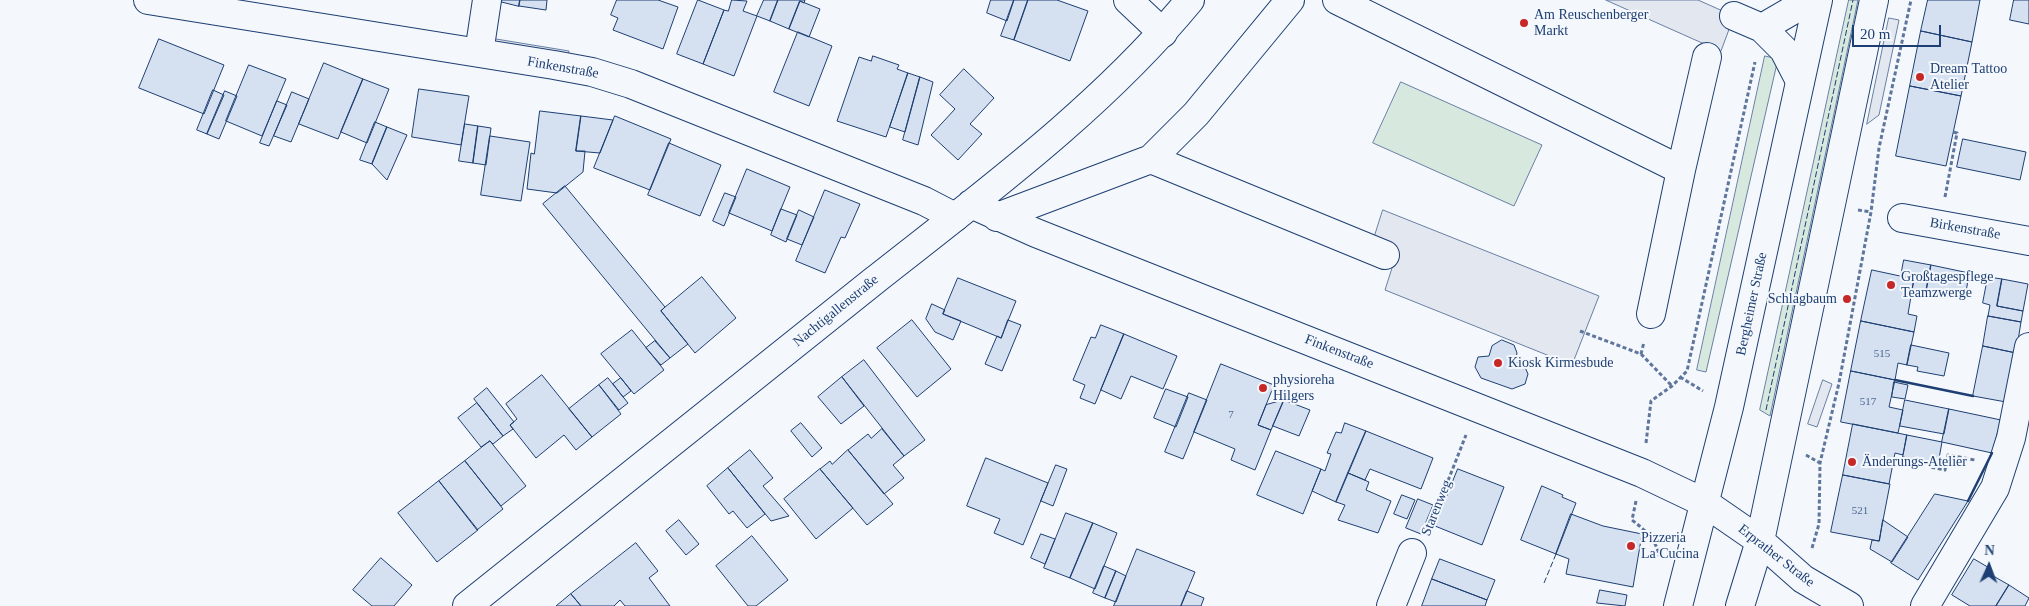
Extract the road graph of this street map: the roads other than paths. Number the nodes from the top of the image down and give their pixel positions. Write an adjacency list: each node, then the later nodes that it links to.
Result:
1 (148, 0): 13 (main road, Finkenstraße)
2 (487, 0): 13 (main road)
3 (1128, 0): 12 (main road)
4 (1190, 0): 12 (main road, Nachtigallenstraße)
5 (1290, 0): 16 (main road)
6 (1337, 0): 17 (main road)
7 (1803, 0): 11 (main road)
8 (1818, 0): 15 (main road, Bergheimer Straße)
9 (1874, 0): 27 (main road)
10 (1734, 16): 11 (main road)
11 (1762, 28): 15 (main road)
12 (1163, 33): 18 (main road, Nachtigallenstraße)
13 (479, 53): 18 (main road, Finkenstraße)
14 (1708, 57): 17 (main road)
15 (1800, 81): 26 (main road, Bergheimer Straße)
16 (1151, 159): 19 (main road); 22 (main road)
17 (1681, 170): 23 (main road)
18 (963, 210): 19 (main road, Finkenstraße); 29 (main road, Nachtigallenstraße)
19 (997, 217): 26 (main road, Finkenstraße)
20 (1902, 218): 21 (main road, Birkenstraße)
21 (2029, 241)
22 (1386, 255)
23 (1651, 314)
24 (2029, 347): 25 (main road)
25 (2020, 441): 34 (main road)
26 (1705, 503): 27 (main road, Erprather Straße); 31 (main road, Bergheimer Straße)
27 (1760, 541): 32 (main road); 33 (main road, Erprather Straße)
28 (1412, 553): 30 (main road)
29 (468, 606)
30 (1391, 606)
31 (1678, 606)
32 (1740, 606)
33 (1849, 606)
34 (1925, 606)

